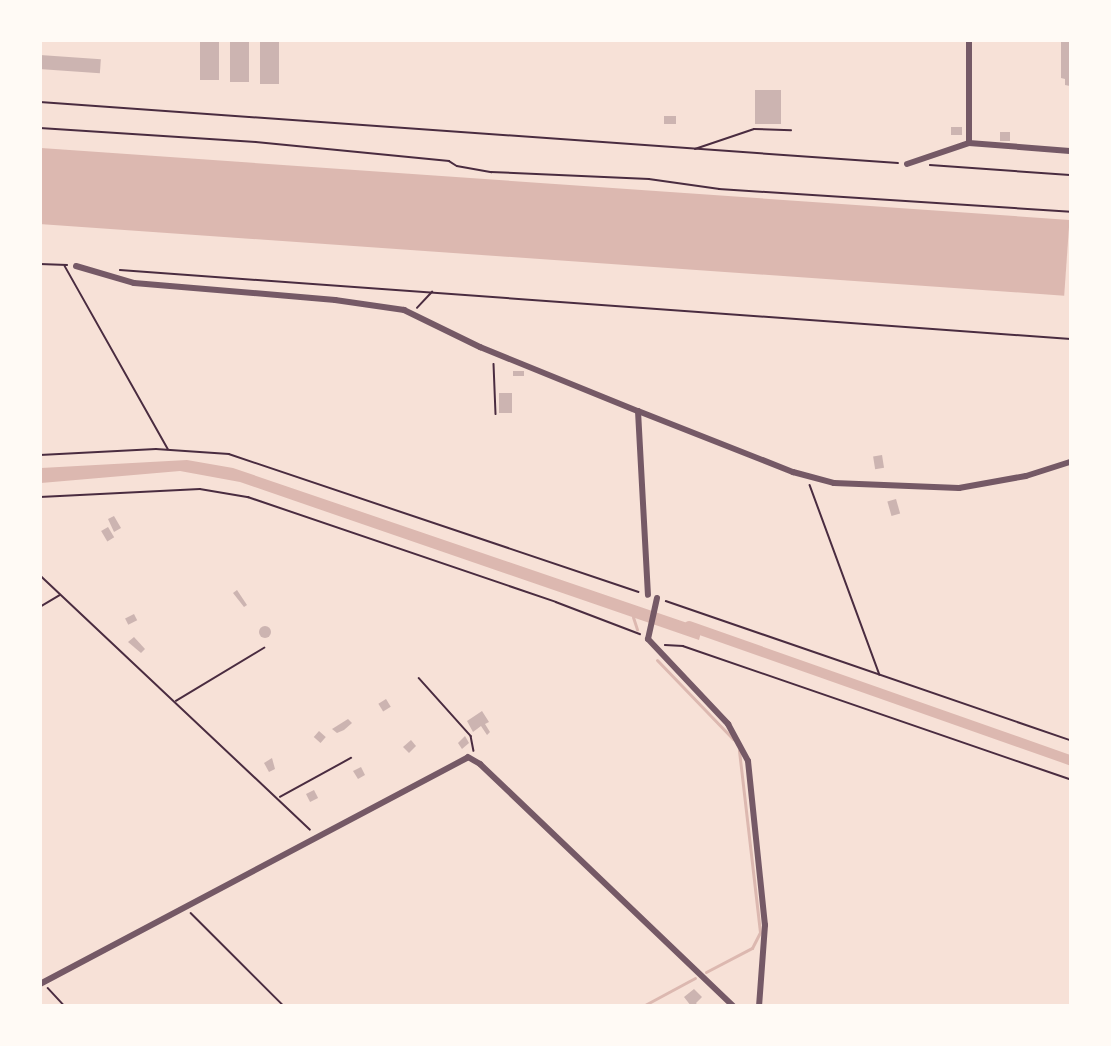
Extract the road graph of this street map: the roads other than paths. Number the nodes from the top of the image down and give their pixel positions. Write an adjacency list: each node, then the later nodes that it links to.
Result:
1 (969, 40): 2 (street)
2 (969, 143): 3 (street); 4 (street)
3 (1071, 151)
4 (907, 164)
5 (76, 266): 6 (street)
6 (638, 411): 7 (street); 8 (street)
7 (1071, 462)
8 (648, 595)
9 (656, 599): 12 (street)
10 (41, 983): 11 (street)
11 (733, 1005)
12 (759, 1005)

